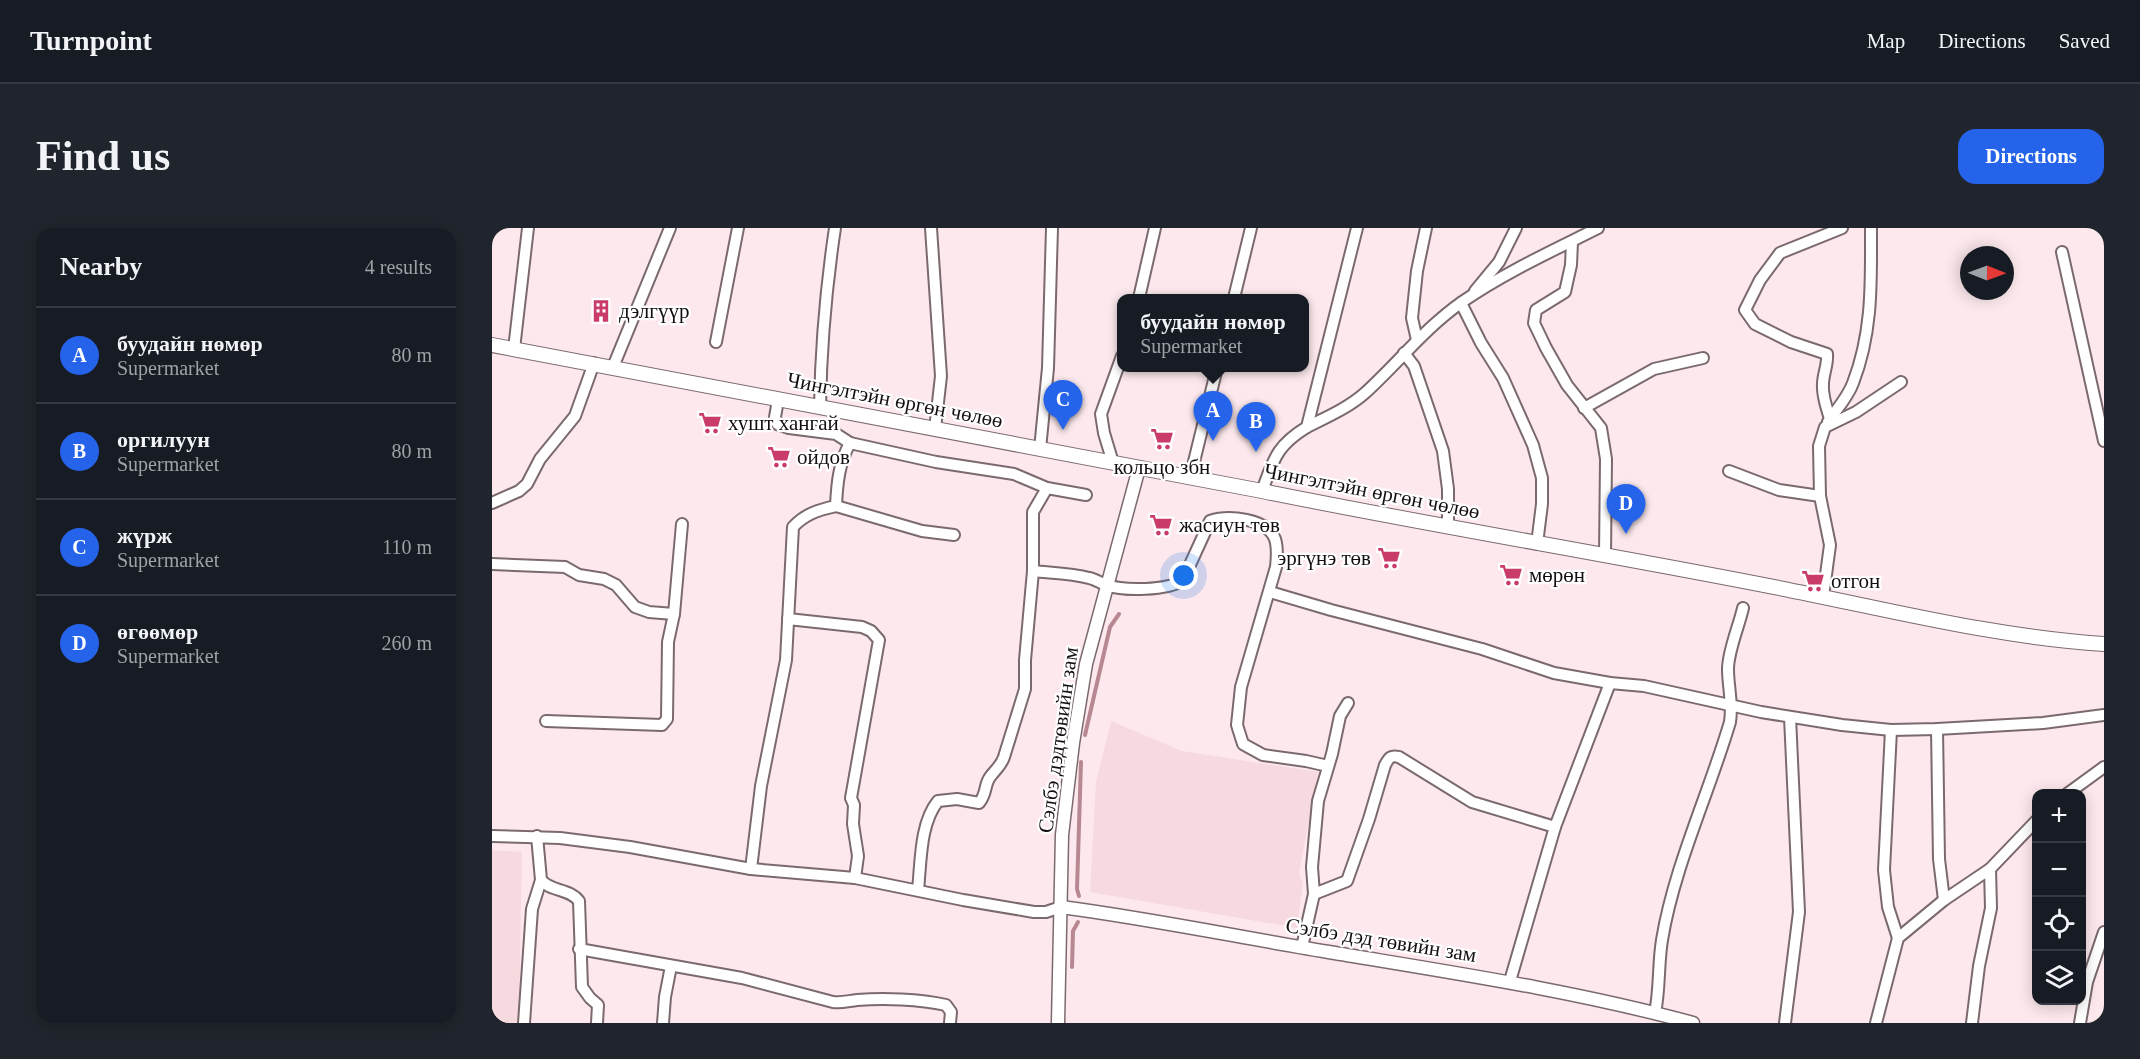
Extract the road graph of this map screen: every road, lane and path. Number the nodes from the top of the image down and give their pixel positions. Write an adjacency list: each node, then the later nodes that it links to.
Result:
1 (528, 228): 24 (street)
2 (670, 228): 28 (street)
3 (738, 228): 22 (street)
4 (835, 228): 33 (street)
5 (931, 228): 37 (street)
6 (1052, 228): 40 (street)
7 (1155, 228): 18 (street)
8 (1251, 228): 19 (street)
9 (1358, 228): 36 (street)
10 (1426, 228): 21 (street)
11 (1516, 228): 20 (street)
12 (1598, 228): 16 (street)
13 (1842, 228): 15 (street)
14 (1871, 228): 35 (street)
15 (1819, 233): 35 (street)
16 (1572, 242): 20 (street); 34 (street)
17 (2062, 252): 38 (street)
18 (1139, 294)
19 (1235, 294)
20 (1465, 300): 21 (street); 54 (street)
21 (1416, 340): 25 (street)
22 (716, 342)
23 (492, 345): 24 (main road, Чингэлтэйн өргөн чөлөө)
24 (514, 348): 27 (main road, Чингэлтэйн өргөн чөлөө)
25 (1404, 353): 36 (street); 52 (street)
26 (1703, 358): 34 (street)
27 (594, 363): 28 (main road, Чингэлтэйн өргөн чөлөө); 49 (street)
28 (613, 367): 32 (main road, Чингэлтэйн өргөн чөлөө)
29 (1117, 370): 41 (street)
30 (1216, 372): 44 (street)
31 (1901, 382): 35 (street)
32 (778, 400): 33 (main road, Чингэлтэйн өргөн чөлөө); 39 (street)
33 (820, 407): 37 (main road, Чингэлтэйн өргөн чөлөө)
34 (1584, 408): 55 (street)
35 (1828, 423): 48 (street)
36 (1306, 427): 46 (street)
37 (935, 429): 40 (main road, Чингэлтэйн өргөн чөлөө)
38 (2104, 441)
39 (850, 443): 45 (street); 50 (street)
40 (1040, 449): 41 (main road, Чингэлтэйн өргөн чөлөө)
41 (1113, 463): 42 (main road, Чингэлтэйн өргөн чөлөө)
42 (1139, 468): 44 (main road, Чингэлтэйн өргөн чөлөө); 58 (street, Сэлбэ дэдтөвийн зам)
43 (1728, 471): 48 (street)
44 (1190, 478): 46 (main road, Чингэлтэйн өргөн чөлөө)
45 (1047, 488): 47 (street); 57 (street)
46 (1262, 491): 52 (main road, Чингэлтэйн өргөн чөлөө)
47 (1086, 495)
48 (1820, 496): 60 (street)
49 (492, 503)
50 (836, 506): 53 (street); 63 (street)
51 (682, 524): 62 (street)
52 (1448, 527): 54 (main road, Чингэлтэйн өргөн чөлөө)
53 (954, 535)
54 (1537, 543): 55 (main road, Чингэлтэйн өргөн чөлөө)
55 (1605, 556): 60 (main road, Чингэлтэйн өргөн чөлөө)
56 (492, 564): 62 (street)
57 (1033, 571): 58 (street); 84 (street)
58 (1107, 586): 59 (street); 87 (street, Сэлбэ дэдтөвийн зам)
59 (1270, 591): 65 (street); 73 (street)
60 (1823, 597): 64 (main road, Чингэлтэйн өргөн чөлөө)
61 (1743, 608): 67 (street)
62 (674, 614): 70 (street)
63 (788, 619): 80 (street); 82 (street)
64 (2104, 644)
65 (1610, 683): 67 (street); 77 (street)
66 (1348, 703): 73 (street)
67 (1733, 705): 69 (street); 94 (street)
68 (2104, 716): 71 (street)
69 (1790, 717): 72 (street); 101 (street)
70 (546, 722)
71 (1937, 729): 72 (street); 86 (street)
72 (1891, 730): 89 (street)
73 (1328, 766): 85 (street)
74 (2104, 767): 75 (street)
75 (2074, 789)
76 (2032, 826): 81 (street)
77 (1555, 827): 85 (street); 93 (street)
78 (492, 836): 79 (street)
79 (537, 836): 80 (street); 83 (street)
80 (751, 869): 82 (street)
81 (1990, 870): 86 (street); 103 (street)
82 (855, 878): 84 (street)
83 (541, 880): 91 (street); 95 (street)
84 (918, 890): 87 (street)
85 (1314, 894): 90 (street)
86 (1944, 900): 89 (street)
87 (1060, 907): 90 (street, Сэлбэ дэд төвийн зам); 99 (street, Сэлбэ дэдтөвийн зам)
88 (2104, 932): 104 (street)
89 (1898, 938): 102 (street)
90 (1302, 948): 93 (street, Сэлбэ дэд төвийн зам)
91 (579, 949): 92 (street); 96 (street)
92 (671, 966): 97 (street); 98 (street)
93 (1510, 981): 94 (street, Сэлбэ дэд төвийн зам)
94 (1655, 1013): 100 (street, Сэлбэ дэд төвийн зам)
95 (524, 1023)
96 (597, 1023)
97 (663, 1023)
98 (950, 1023)
99 (1058, 1023)
100 (1693, 1023)
101 (1785, 1023)
102 (1876, 1023)
103 (1972, 1023)
104 (2080, 1023)

